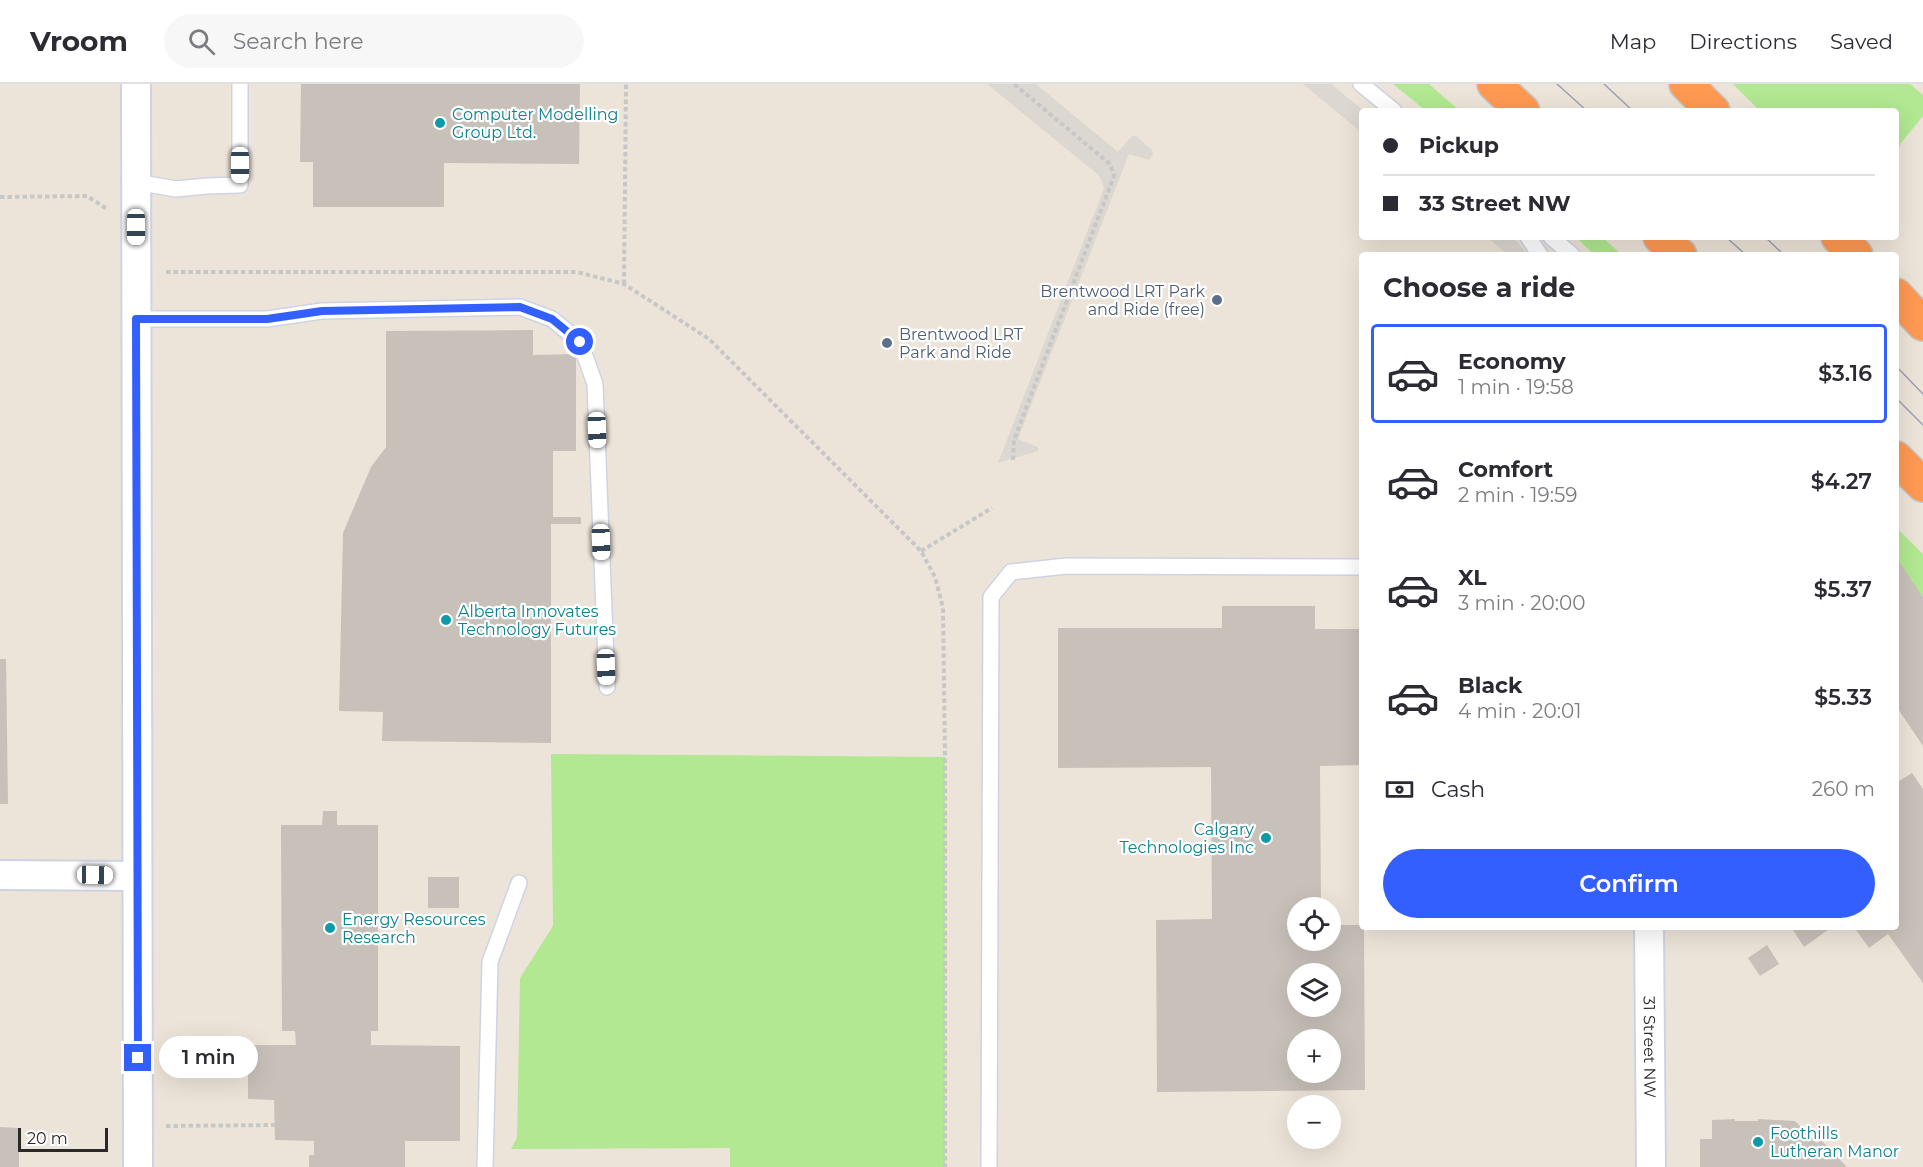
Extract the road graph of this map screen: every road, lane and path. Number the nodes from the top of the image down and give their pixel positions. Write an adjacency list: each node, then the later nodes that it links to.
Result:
1 (136, 84): 11 (street)
2 (240, 84): 11 (lane)
3 (626, 84): 21 (path)
4 (1014, 84): 25 (path)
5 (1361, 84): 8 (lane)
6 (1494, 84): 9 (highway)
7 (1686, 84): 10 (highway)
8 (1390, 108)
9 (1520, 108)
10 (1710, 108)
11 (136, 182): 20 (street)
12 (0, 197): 13 (path)
13 (108, 210)
14 (1554, 240): 17 (lane)
15 (1663, 240): 18 (highway)
16 (1841, 240): 19 (highway)
17 (1568, 252)
18 (1677, 252)
19 (1853, 252)
20 (136, 272): 21 (path); 23 (street)
21 (624, 284): 29 (path)
22 (1899, 298): 24 (highway)
23 (136, 319): 31 (lane); 33 (street)
24 (1923, 324)
25 (1013, 459)
26 (1899, 461): 27 (highway)
27 (1923, 485)
28 (992, 508): 29 (path)
29 (921, 551): 40 (path)
30 (1359, 567): 41 (lane)
31 (607, 687)
32 (0, 875): 33 (street)
33 (137, 876): 37 (street)
34 (519, 883): 39 (lane)
35 (1649, 930): 42 (street, 31 Street NW)
36 (275, 1125): 37 (path)
37 (138, 1126): 38 (street)
38 (138, 1167)
39 (485, 1167)
40 (945, 1167)
41 (990, 1167)
42 (1651, 1167)

